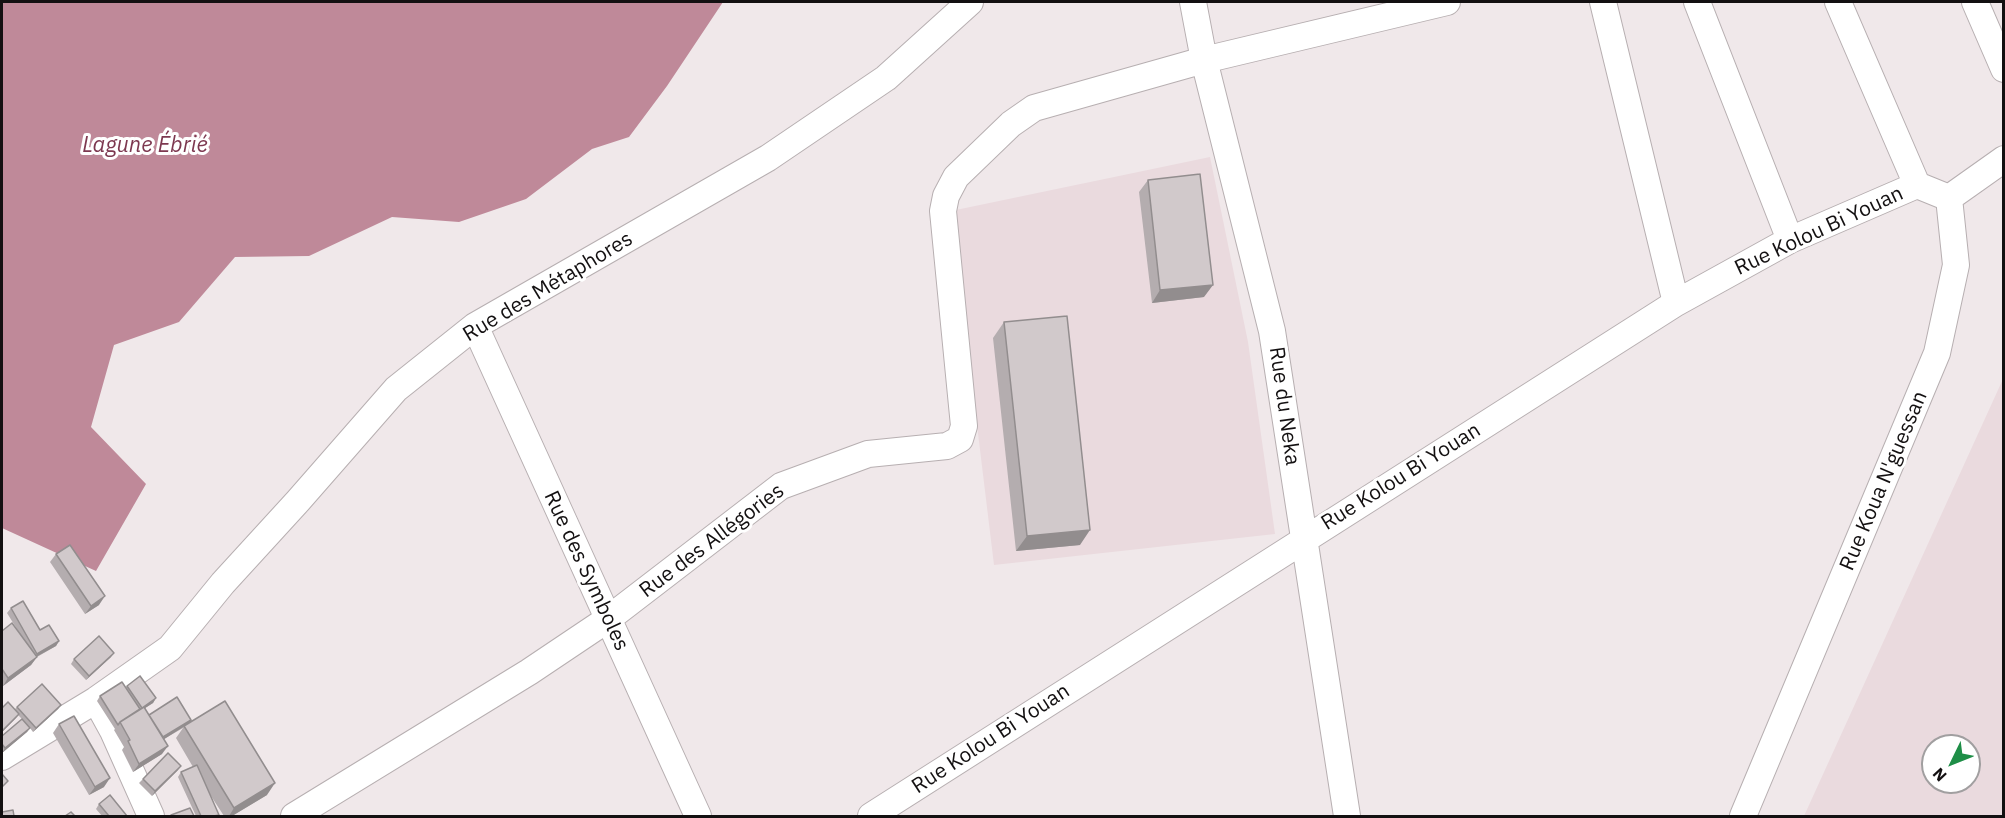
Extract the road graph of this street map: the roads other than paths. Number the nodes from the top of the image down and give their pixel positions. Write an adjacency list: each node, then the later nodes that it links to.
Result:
1 (970, 2): 15 (street, Rue des Métaphores)
2 (1193, 2): 8 (street, Rue du Neka)
3 (1447, 2): 8 (street, Rue des Allégories)
4 (1603, 2): 14 (street)
5 (1696, 2): 13 (street)
6 (1838, 2): 11 (street)
7 (1975, 2): 9 (street)
8 (1204, 60): 16 (street, Rue du Neka); 17 (street, Rue des Allégories)
9 (2004, 69)
10 (2004, 159): 12 (street)
11 (1917, 185): 12 (street, Rue Kolou Bi Youan); 13 (street, Rue Kolou Bi Youan)
12 (1949, 198): 25 (street, Rue Koua N'guessan)
13 (1790, 240): 14 (street, Rue Kolou Bi Youan)
14 (1676, 303): 16 (street, Rue Kolou Bi Youan)
15 (475, 326): 17 (street, Rue des Symboles); 18 (street, Rue des Métaphores)
16 (1304, 539): 23 (street, Rue Kolou Bi Youan); 24 (street, Rue du Neka)
17 (608, 619): 21 (street, Rue des Allégories); 22 (street, Rue des Symboles)
18 (96, 700): 19 (street, Rue des Métaphores); 20 (street)
19 (2, 757)
20 (151, 816)
21 (294, 816)
22 (698, 816)
23 (871, 816)
24 (1347, 816)
25 (1743, 816)

